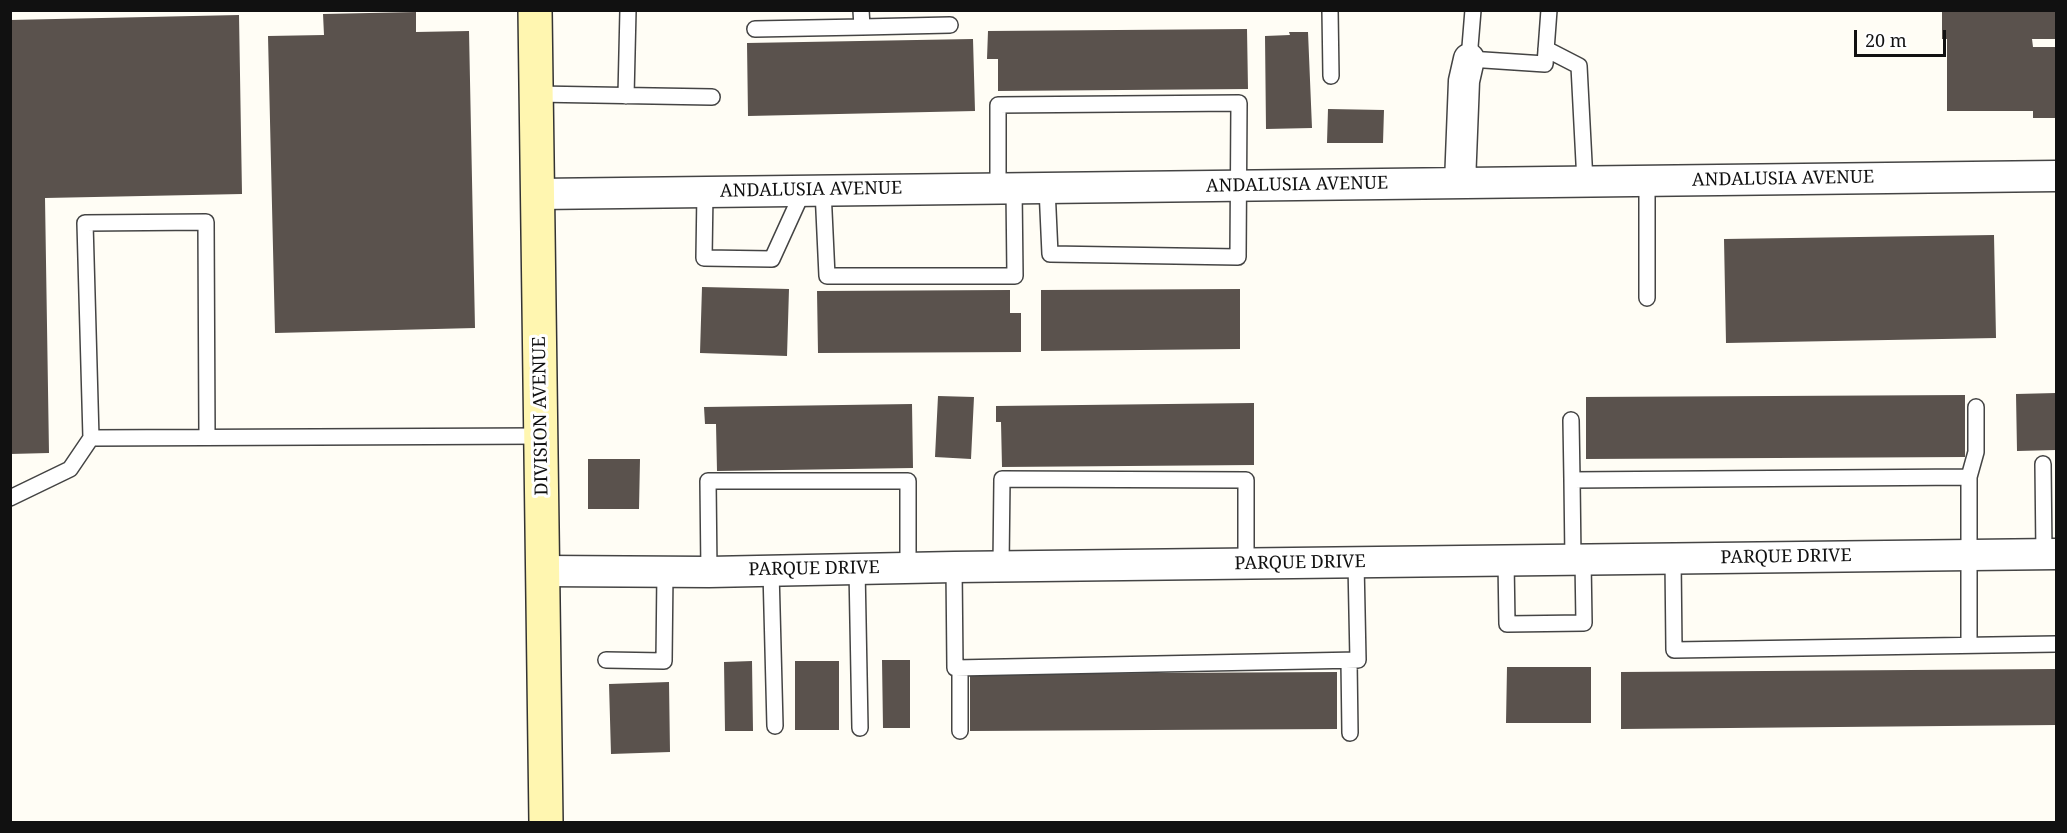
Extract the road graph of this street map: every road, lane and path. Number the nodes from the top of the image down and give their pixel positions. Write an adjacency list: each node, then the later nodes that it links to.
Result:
1 (535, 10): 13 (street, DIVISION AVENUE)
2 (628, 10): 14 (lane)
3 (861, 10): 8 (lane)
4 (1330, 10): 12 (lane)
5 (1473, 10): 11 (lane)
6 (1549, 10): 10 (lane)
7 (950, 25): 8 (lane)
8 (862, 27): 9 (lane)
9 (755, 29)
10 (1546, 49): 11 (lane); 18 (lane)
11 (1469, 59): 19 (street)
12 (1331, 76)
13 (536, 94): 14 (lane); 25 (street, DIVISION AVENUE)
14 (626, 96): 15 (lane)
15 (712, 97)
16 (2056, 176): 17 (street, ANDALUSIA AVENUE)
17 (1647, 181): 18 (street, ANDALUSIA AVENUE); 26 (lane)
18 (1585, 182): 19 (street, ANDALUSIA AVENUE)
19 (1460, 183): 20 (street, ANDALUSIA AVENUE)
20 (1239, 186): 21 (lane); 22 (street, ANDALUSIA AVENUE); 22 (lane)
21 (1006, 188): 22 (street, ANDALUSIA AVENUE); 23 (street, ANDALUSIA AVENUE); 23 (lane)
22 (1047, 188)
23 (813, 190): 24 (street, ANDALUSIA AVENUE); 24 (lane)
24 (705, 192): 25 (street, ANDALUSIA AVENUE)
25 (537, 194): 29 (street, DIVISION AVENUE)
26 (1647, 298)
27 (1976, 407): 33 (lane)
28 (1571, 420): 34 (lane)
29 (541, 436): 30 (lane); 48 (street, DIVISION AVENUE)
30 (207, 437): 31 (lane); 31 (lane)
31 (91, 438): 35 (lane)
32 (2043, 464): 36 (lane)
33 (1969, 477): 34 (lane); 37 (lane)
34 (1572, 480): 39 (lane)
35 (10, 498)
36 (2050, 554): 37 (street, PARQUE DRIVE)
37 (1969, 555): 38 (street, PARQUE DRIVE); 52 (lane)
38 (1673, 559): 39 (street, PARQUE DRIVE); 52 (lane)
39 (1578, 560): 40 (street, PARQUE DRIVE); 40 (lane)
40 (1506, 561): 41 (street, PARQUE DRIVE)
41 (1356, 563): 42 (street, PARQUE DRIVE); 54 (lane)
42 (1245, 564): 43 (street, PARQUE DRIVE); 43 (lane)
43 (1001, 566): 45 (street, PARQUE DRIVE)
44 (908, 567): 45 (street, PARQUE DRIVE); 46 (street, PARQUE DRIVE); 50 (lane)
45 (954, 567): 55 (lane)
46 (857, 568): 47 (street, PARQUE DRIVE); 57 (lane)
47 (771, 570): 50 (street, PARQUE DRIVE); 56 (lane)
48 (543, 571): 49 (street, PARQUE DRIVE); 60 (street, DIVISION AVENUE)
49 (665, 572): 50 (street, PARQUE DRIVE); 53 (lane)
50 (709, 572)
51 (2056, 644): 52 (lane)
52 (1969, 645)
53 (606, 660)
54 (1349, 661): 55 (lane); 59 (lane)
55 (960, 668): 58 (lane)
56 (775, 726)
57 (861, 728)
58 (960, 731)
59 (1350, 733)
60 (546, 822)

